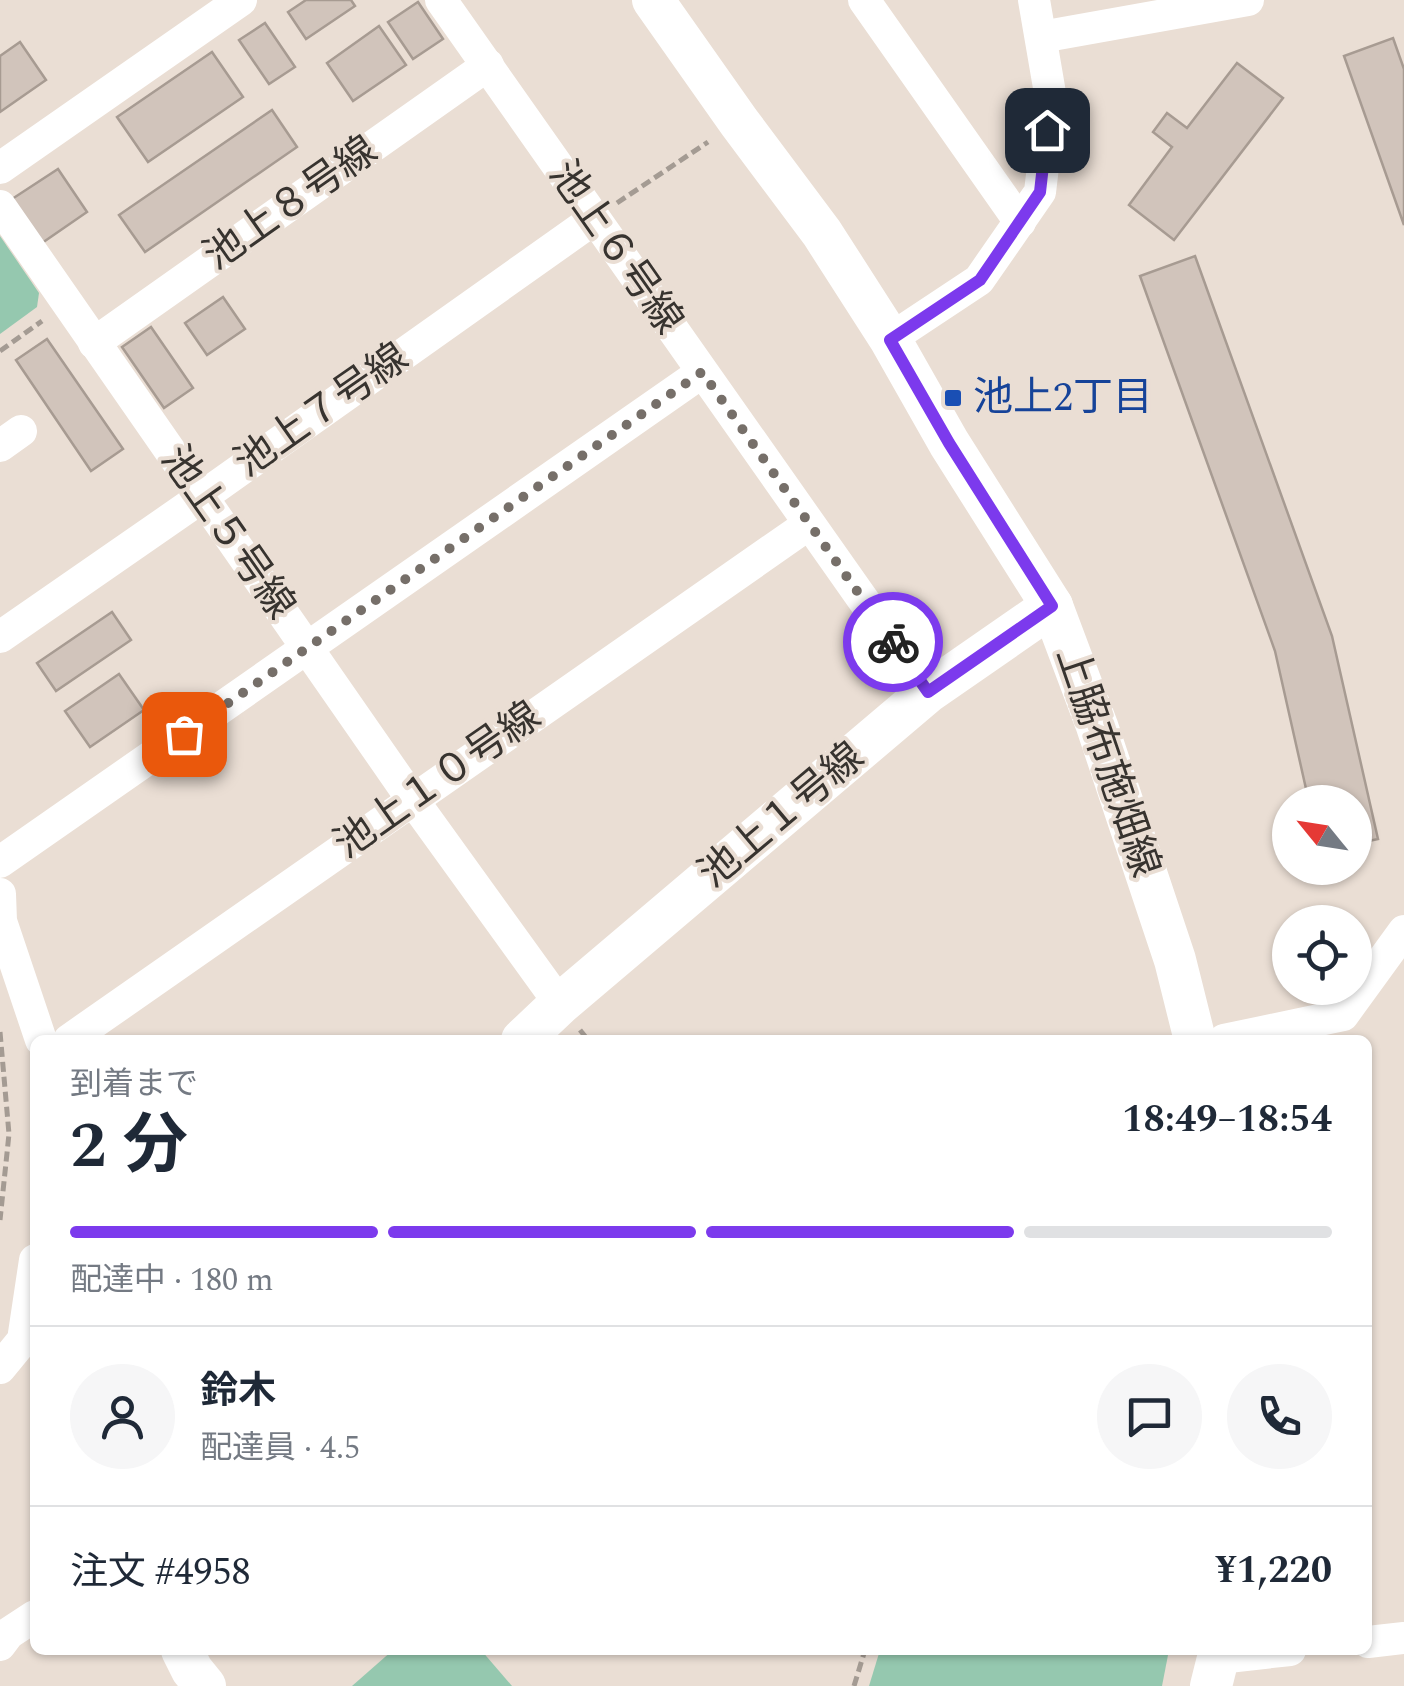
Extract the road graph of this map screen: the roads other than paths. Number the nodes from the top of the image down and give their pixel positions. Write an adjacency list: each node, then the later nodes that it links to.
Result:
1 (241, 0): 10 (street)
2 (441, 0): 9 (street, 池上６号線)
3 (653, 0): 14 (street, 上脇布施畑線)
4 (864, 0): 13 (street)
5 (1034, 0): 8 (street)
6 (1248, 0): 7 (street)
7 (1180, 6): 8 (street)
8 (1040, 37): 13 (street)
9 (488, 65): 12 (street, 池上６号線); 15 (street, 池上８号線)
10 (0, 168)
11 (0, 206): 15 (street, 池上５号線)
12 (594, 219): 16 (street, 池上６号線); 17 (street, 池上７号線)
13 (1020, 222): 14 (street)
14 (890, 340): 19 (street, 上脇布施畑線)
15 (94, 344): 17 (street, 池上５号線)
16 (702, 372): 18 (street, 池上６号線); 21 (street)
17 (202, 497): 20 (street, 池上７号線); 21 (street, 池上５号線)
18 (809, 524): 22 (street, 池上６号線); 23 (street, 池上１０号線)
19 (1052, 606): 22 (street, 池上１号線); 31 (street, 上脇布施畑線)
20 (0, 636)
21 (308, 648): 23 (street, 池上５号線); 24 (street)
22 (928, 692): 27 (street, 池上１号線)
23 (412, 799): 27 (street, 池上５号線); 29 (street, 池上１０号線)
24 (0, 862)
25 (0, 894): 28 (street)
26 (1404, 931): 32 (street)
27 (560, 1004): 30 (street, 池上１号線)
28 (38, 1035)
29 (76, 1035)
30 (527, 1035)
31 (1194, 1035)
32 (1248, 1035)
33 (30, 1293): 34 (street)
34 (0, 1368)
35 (30, 1619): 38 (street)
36 (1404, 1638): 37 (street)
37 (1372, 1642)
38 (0, 1645)
39 (184, 1655): 42 (street)
40 (1266, 1655): 41 (street)
41 (1217, 1665)
42 (206, 1686)

